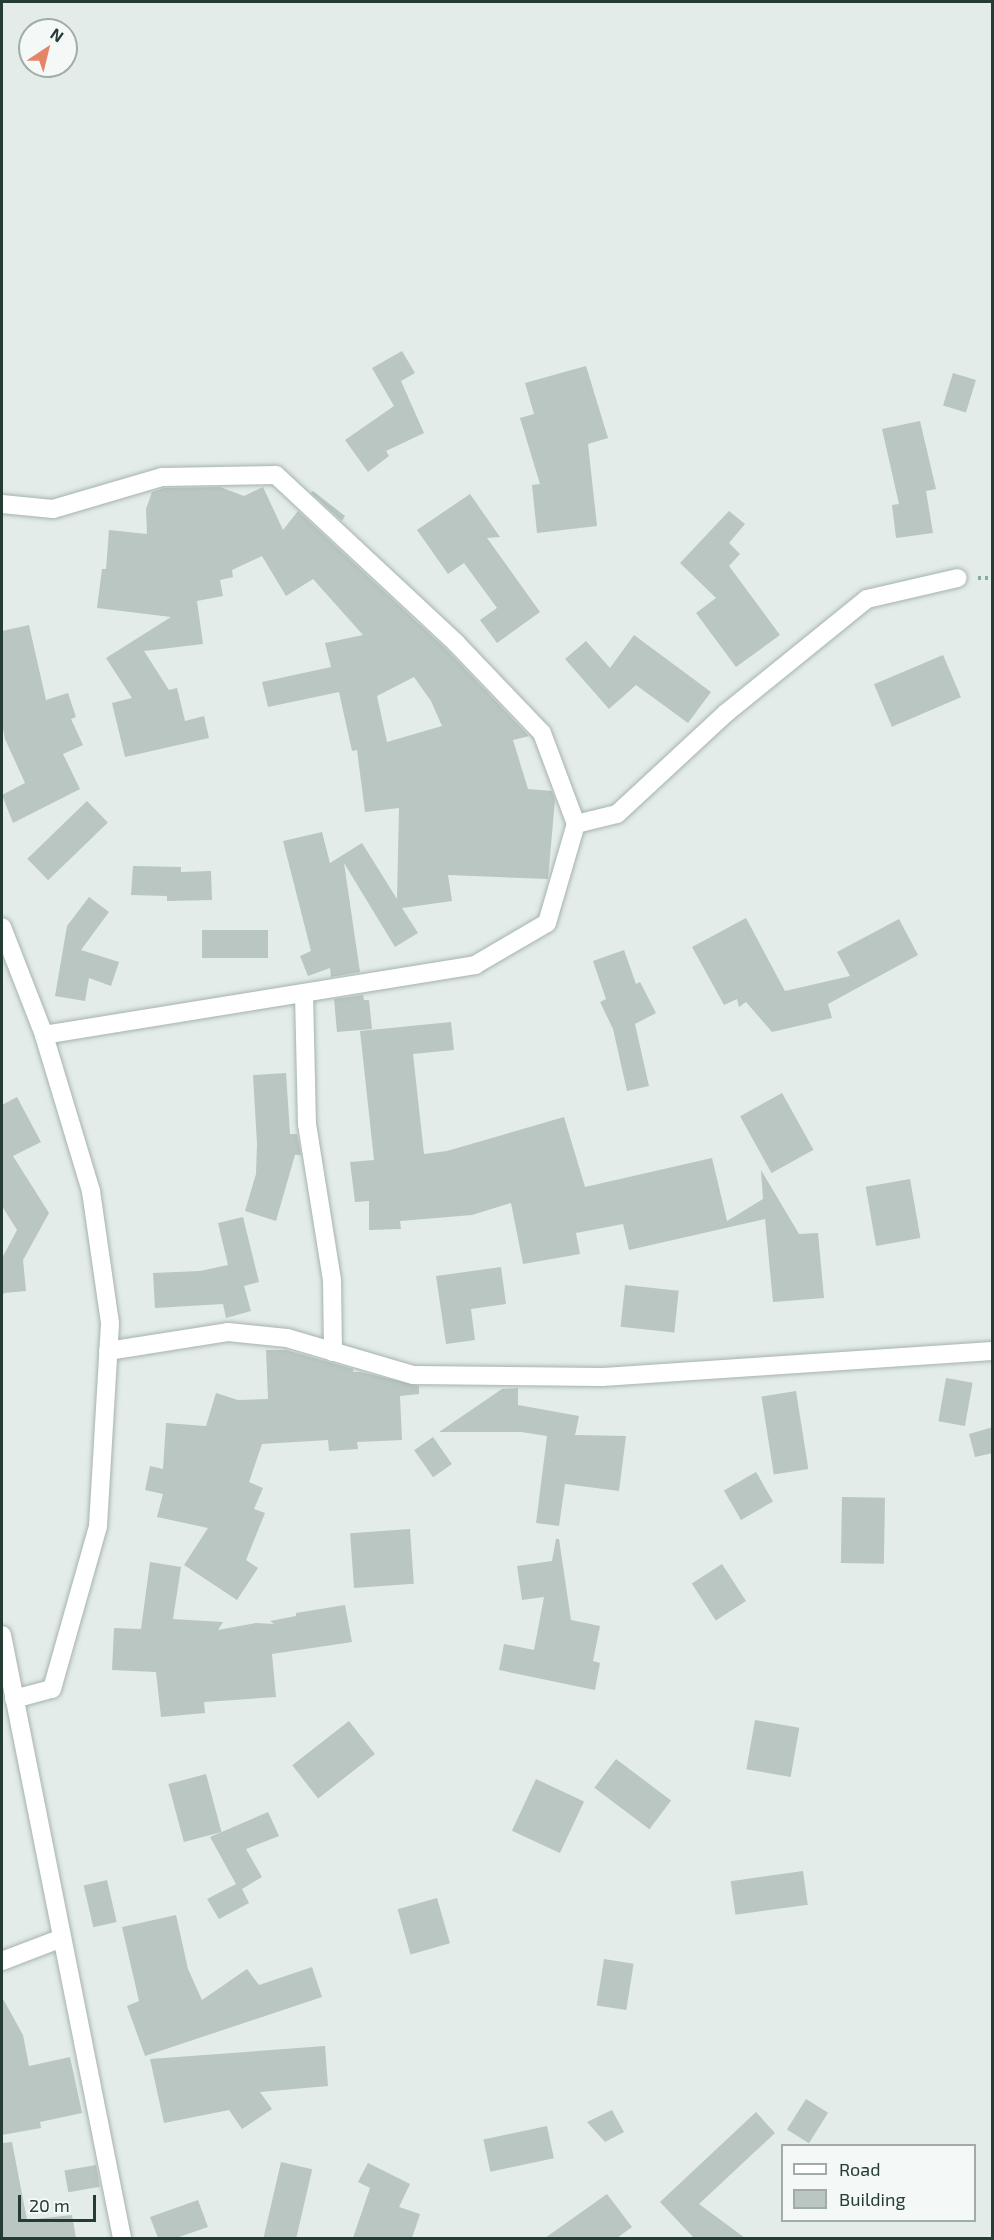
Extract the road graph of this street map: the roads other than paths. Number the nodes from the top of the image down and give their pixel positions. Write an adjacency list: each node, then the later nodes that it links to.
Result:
1 (2, 504): 3 (street)
2 (958, 578): 3 (street)
3 (576, 824): 5 (street)
4 (2, 927): 6 (street)
5 (304, 993): 6 (street); 9 (street)
6 (44, 1035): 7 (street)
7 (108, 1351): 9 (street); 11 (street)
8 (993, 1351): 9 (street)
9 (333, 1352)
10 (2, 1635): 11 (street)
11 (14, 1699): 12 (street)
12 (62, 1938): 13 (street); 14 (street)
13 (2, 1962)
14 (122, 2238)

